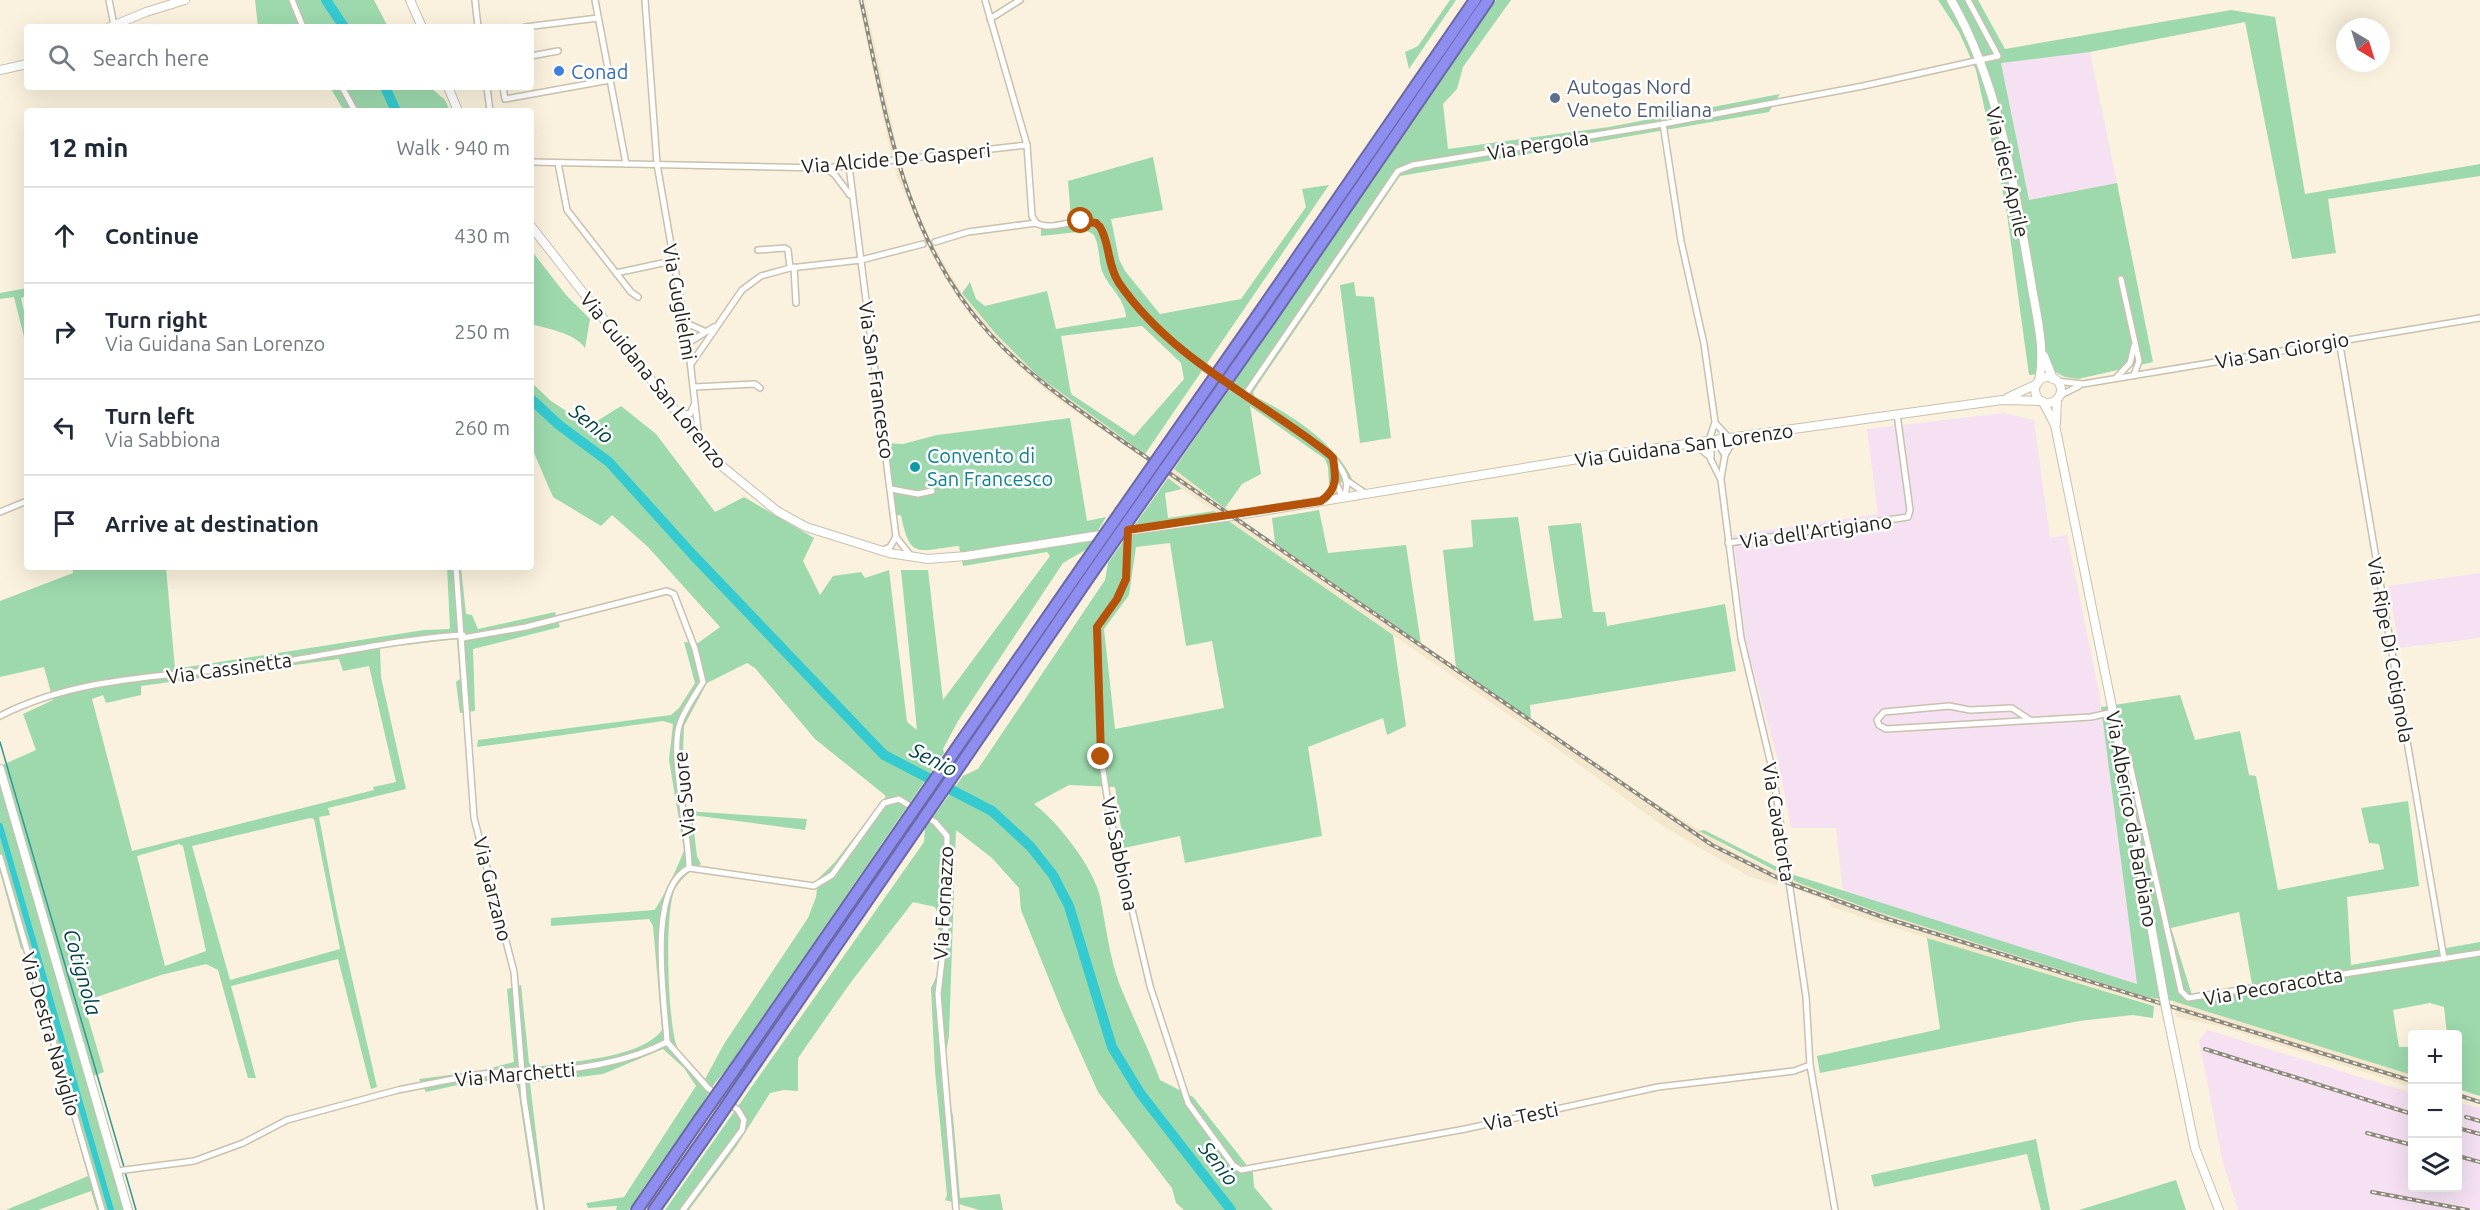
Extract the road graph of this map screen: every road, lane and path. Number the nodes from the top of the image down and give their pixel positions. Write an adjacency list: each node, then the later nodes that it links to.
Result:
1 (109, 0): 17 (street)
2 (185, 0): 18 (street)
3 (292, 0): 19 (street)
4 (410, 0): 20 (street)
5 (475, 0): 21 (street)
6 (595, 0): 15 (street)
7 (645, 0): 42 (street, Via Guglielmi)
8 (985, 0): 16 (street)
9 (1020, 0): 16 (street)
10 (1475, 0): 129 (highway, bridge)
11 (1488, 0): 130 (highway, bridge)
12 (1951, 0): 23 (street, Via dieci Aprile)
13 (1957, 0): 23 (street)
14 (1968, 0): 26 (street, Via Pergola)
15 (598, 18): 22 (street); 29 (street)
16 (990, 19): 38 (street)
17 (112, 24)
18 (117, 24)
19 (302, 24)
20 (421, 24)
21 (478, 24)
22 (534, 26)
23 (1968, 29): 26 (street, Via dieci Aprile)
24 (558, 51): 25 (street)
25 (534, 55)
26 (1980, 62): 37 (street, Via Pergola); 66 (street, Via dieci Aprile)
27 (24, 65): 28 (street)
28 (0, 70)
29 (610, 80): 33 (street); 41 (street)
30 (344, 90): 34 (street)
31 (449, 90): 35 (street)
32 (487, 90): 36 (street)
33 (504, 90)
34 (353, 108)
35 (457, 108)
36 (490, 108)
37 (1663, 124): 78 (street, Via Pergola); 85 (street)
38 (1027, 145): 43 (street, Via Alcide De Gasperi); 46 (street)
39 (534, 162): 40 (street, Via Alcide De Gasperi)
40 (558, 163): 41 (street, Via Alcide De Gasperi); 54 (street)
41 (626, 164): 42 (street, Via Alcide De Gasperi)
42 (657, 164): 44 (street, Via Alcide De Gasperi); 52 (street, Via Guglielmi)
43 (849, 166): 44 (street, Via Alcide De Gasperi); 45 (street, Via San Francesco)
44 (826, 168): 45 (street, Via San Francesco)
45 (851, 197): 51 (street, Via San Francesco)
46 (1036, 223): 48 (street); 78 (street)
47 (534, 230): 83 (street, Via Guidana San Lorenzo)
48 (935, 242)
49 (923, 244): 51 (street)
50 (758, 250): 53 (street)
51 (861, 260): 53 (street); 97 (street, Via San Francesco)
52 (672, 261): 54 (street); 59 (street, Via Guglielmi)
53 (792, 268): 57 (street); 60 (street)
54 (616, 273): 56 (street)
55 (2121, 279): 65 (street)
56 (638, 297)
57 (795, 303)
58 (2480, 318): 63 (street, Via San Giorgio)
59 (684, 321): 61 (street); 64 (street, Via Guglielmi)
60 (718, 324): 61 (street); 62 (street)
61 (704, 331): 64 (street)
62 (708, 340): 64 (street); 68 (street)
63 (2339, 340): 70 (street, Via San Giorgio); 120 (street, Via Ripe Di Cotignola)
64 (688, 343): 68 (street, Via Guglielmi)
65 (2134, 344): 67 (street); 69 (street)
66 (2042, 352): 73 (street, Via dieci Aprile); 74 (street, Via dieci Aprile)
67 (2139, 361): 70 (street); 71 (street)
68 (691, 364): 76 (street, Via Guglielmi)
69 (2128, 365): 71 (street); 72 (street)
70 (2152, 373): 71 (street, Via San Giorgio)
71 (2134, 375): 72 (street, Via San Giorgio)
72 (2114, 379): 75 (street, Via San Giorgio)
73 (2054, 380): 74 (street); 75 (street, Via San Giorgio); 80 (street)
74 (2038, 383): 81 (street); 82 (street)
75 (2083, 384): 80 (street, Via San Giorgio)
76 (694, 387): 77 (street); 79 (street, Via Guglielmi)
77 (760, 388)
78 (1245, 395): 92 (street)
79 (695, 397): 83 (street); 88 (street, Via Guglielmi)
80 (2058, 398): 82 (street); 86 (street, Via Alberico da Barbiano)
81 (2002, 400): 82 (street); 84 (street, Via Guidana San Lorenzo)
82 (2042, 401): 86 (street, Via Alberico da Barbiano)
83 (677, 413): 88 (street, Via Guidana San Lorenzo)
84 (1897, 414): 87 (street, Via Guidana San Lorenzo); 106 (street, Via dell'Artigiano)
85 (1715, 422): 87 (street); 89 (street)
86 (2055, 425): 112 (street, Via Alberico da Barbiano)
87 (1733, 439): 89 (street, Via Guidana San Lorenzo); 91 (street)
88 (699, 440): 107 (street, Via Guidana San Lorenzo)
89 (1712, 442): 90 (street, Via Guidana San Lorenzo); 91 (street); 93 (street)
90 (1694, 444): 93 (street, Via Cavatorta); 99 (street, Via Guidana San Lorenzo)
91 (1725, 455): 95 (street)
92 (1333, 458): 94 (street); 96 (street)
93 (1711, 459): 95 (street, Via Cavatorta)
94 (1346, 480): 99 (street); 100 (street)
95 (1721, 480): 106 (street, Via Cavatorta)
96 (1336, 483): 100 (street); 101 (street)
97 (891, 489): 98 (street); 105 (street, Via San Francesco)
98 (932, 491)
99 (1367, 494): 100 (street)
100 (1342, 498): 101 (street)
101 (1321, 501): 104 (street, Via Guidana San Lorenzo)
102 (24, 502): 103 (street)
103 (0, 513)
104 (1128, 530): 108 (street, Via Guidana San Lorenzo); 124 (street, Via Sabbiona)
105 (896, 537): 107 (street); 108 (street)
106 (1728, 543): 122 (street, Via Cavatorta)
107 (881, 551): 108 (street, Via Guidana San Lorenzo)
108 (913, 557)
109 (456, 570): 111 (street, Via Garzano)
110 (667, 591): 111 (street, Via Cassinetta); 118 (street, Via Suore)
111 (463, 636): 113 (street, Via Cassinetta); 123 (street, Via Garzano)
112 (2113, 712): 114 (street); 115 (street, Via Alberico da Barbiano)
113 (0, 716)
114 (2030, 720): 114 (street)
115 (2118, 745): 120 (street, Via Pecoracotta); 134 (street, Via Alberico da Barbiano, bridge)
116 (0, 769): 125 (street)
117 (0, 857): 126 (street, Via Destra Naviglio)
118 (689, 868): 121 (street); 132 (street, Via Fornazzo)
119 (2480, 953): 120 (street)
120 (2444, 959)
121 (667, 1042): 123 (street, Via Marchetti); 131 (street)
122 (1810, 1065): 124 (street, Via Testi); 133 (street, Via Cavatorta)
123 (523, 1074): 125 (street, Via Marchetti); 128 (street, Via Garzano)
124 (1233, 1165)
125 (117, 1171): 127 (street)
126 (102, 1210)
127 (128, 1210)
128 (540, 1210)
129 (637, 1210)
130 (654, 1210)
131 (683, 1210)
132 (956, 1210)
133 (1835, 1210)
134 (2219, 1210)

